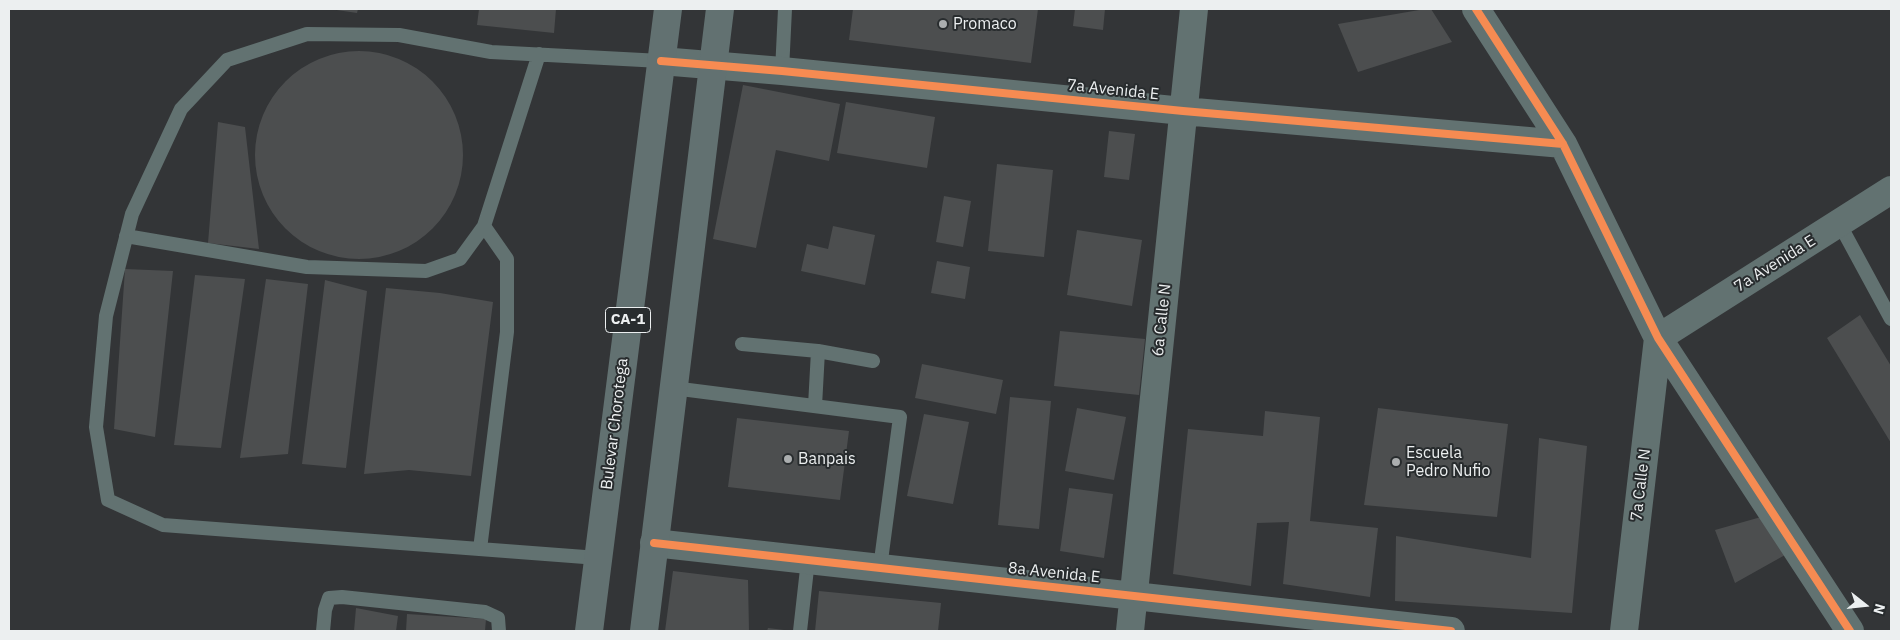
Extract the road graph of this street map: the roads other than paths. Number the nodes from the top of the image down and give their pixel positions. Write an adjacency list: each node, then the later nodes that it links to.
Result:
1 (668, 9): 7 (highway, Bulevar Chorotega / CA-1)
2 (720, 9): 8 (highway)
3 (786, 9): 9 (lane)
4 (1194, 9): 10 (street, 6a Calle N)
5 (1476, 9): 11 (street)
6 (538, 54): 7 (lane); 14 (lane); 15 (lane)
7 (661, 61): 8 (street, 7a Avenida E); 25 (highway, Bulevar Chorotega / CA-1)
8 (713, 65): 9 (street, 7a Avenida E); 21 (highway)
9 (782, 71): 10 (street, 7a Avenida E)
10 (1184, 111): 11 (street, 7a Avenida E); 28 (street, 6a Calle N)
11 (1563, 144): 17 (street)
12 (1891, 190): 13 (street, 7a Avenida E)
13 (1839, 223): 16 (lane); 17 (street, 7a Avenida E)
14 (484, 226): 15 (lane); 24 (lane)
15 (126, 236): 24 (lane)
16 (1891, 319)
17 (1658, 338): 36 (street, 7a Calle N); 37 (street)
18 (742, 344): 19 (lane)
19 (818, 351): 20 (lane); 22 (lane)
20 (873, 361)
21 (673, 388): 22 (lane); 23 (highway)
22 (814, 406): 27 (lane)
23 (654, 543): 26 (street, 8a Avenida E); 32 (highway)
24 (480, 549): 25 (lane)
25 (598, 558): 31 (highway, Bulevar Chorotega / CA-1)
26 (808, 560): 27 (street, 8a Avenida E); 33 (lane)
27 (880, 568): 28 (street, 8a Avenida E)
28 (1133, 595): 34 (street, 6a Calle N); 35 (street, 8a Avenida E)
29 (323, 631): 30 (lane)
30 (499, 631)
31 (589, 631)
32 (644, 631)
33 (800, 631)
34 (1130, 631)
35 (1451, 631)
36 (1624, 631)
37 (1850, 631)

